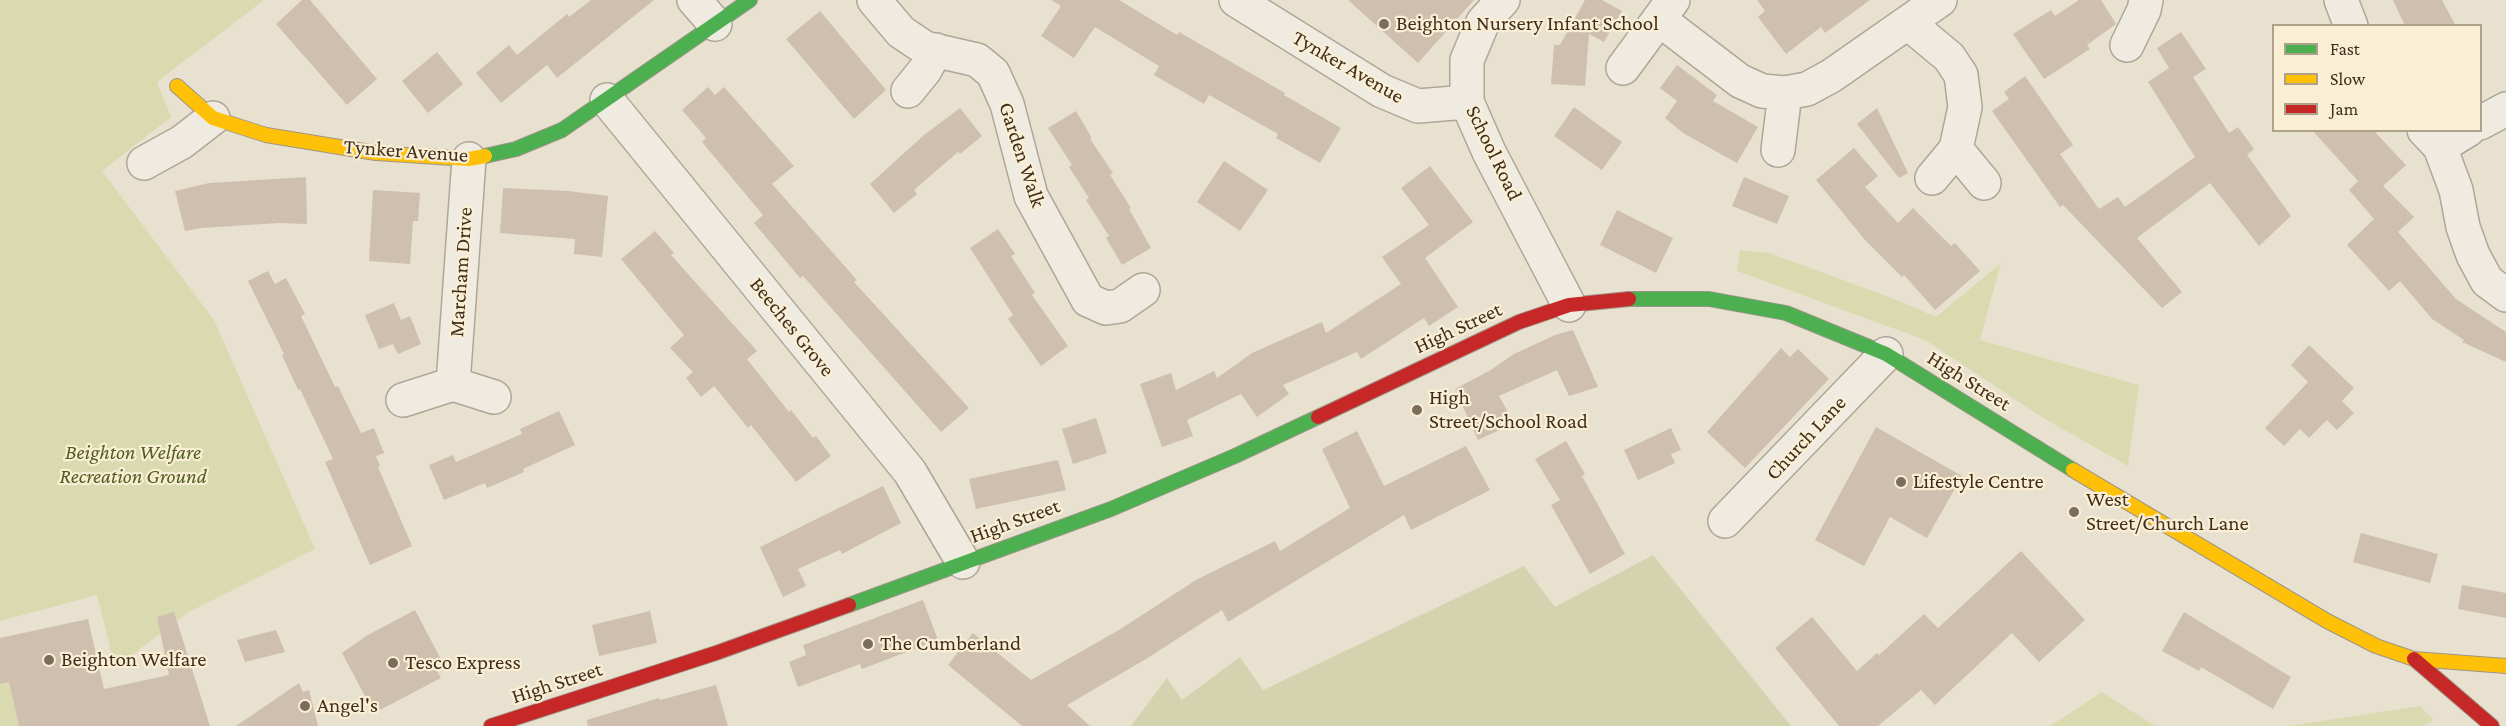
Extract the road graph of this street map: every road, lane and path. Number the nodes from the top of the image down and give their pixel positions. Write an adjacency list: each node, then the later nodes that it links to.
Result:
1 (694, 0): 11 (street)
2 (750, 0): 11 (street, Tynker Avenue)
3 (874, 0): 14 (street, Garden Walk)
4 (1236, 0): 20 (street, Tynker Avenue)
5 (1503, 0): 20 (street, School Road)
6 (1940, 0): 10 (street)
7 (2341, 0): 12 (street)
8 (2152, 3): 13 (street)
9 (1667, 10): 15 (street); 18 (street)
10 (1908, 23): 18 (street); 26 (street)
11 (715, 24): 19 (street, Tynker Avenue)
12 (2350, 24)
13 (2127, 45)
14 (936, 50): 17 (street); 32 (street, Garden Walk)
15 (1623, 68)
16 (177, 86): 22 (street, Tynker Avenue)
17 (908, 91)
18 (1785, 93): 27 (street)
19 (607, 100): 28 (street, Tynker Avenue); 40 (street, Beeches Grove)
20 (1467, 102): 34 (street, School Road)
21 (2506, 109): 23 (street)
22 (213, 118): 28 (street, Tynker Avenue); 29 (street)
23 (2482, 122)
24 (2460, 132): 25 (street)
25 (2432, 139): 33 (street)
26 (1956, 149): 30 (street); 31 (street)
27 (1778, 150)
28 (469, 159): 36 (street, Marcham Drive)
29 (144, 163)
30 (1932, 178)
31 (1984, 183)
32 (1143, 290)
33 (2506, 295)
34 (1569, 305): 35 (street, High Street); 40 (street, High Street)
35 (1886, 354): 39 (street, Church Lane); 41 (street, High Street)
36 (453, 384): 37 (street); 38 (street)
37 (494, 397)
38 (403, 400)
39 (1725, 521)
40 (963, 562): 43 (street, High Street)
41 (2414, 659): 42 (street); 44 (street)
42 (2506, 666)
43 (491, 726)
44 (2492, 726)

